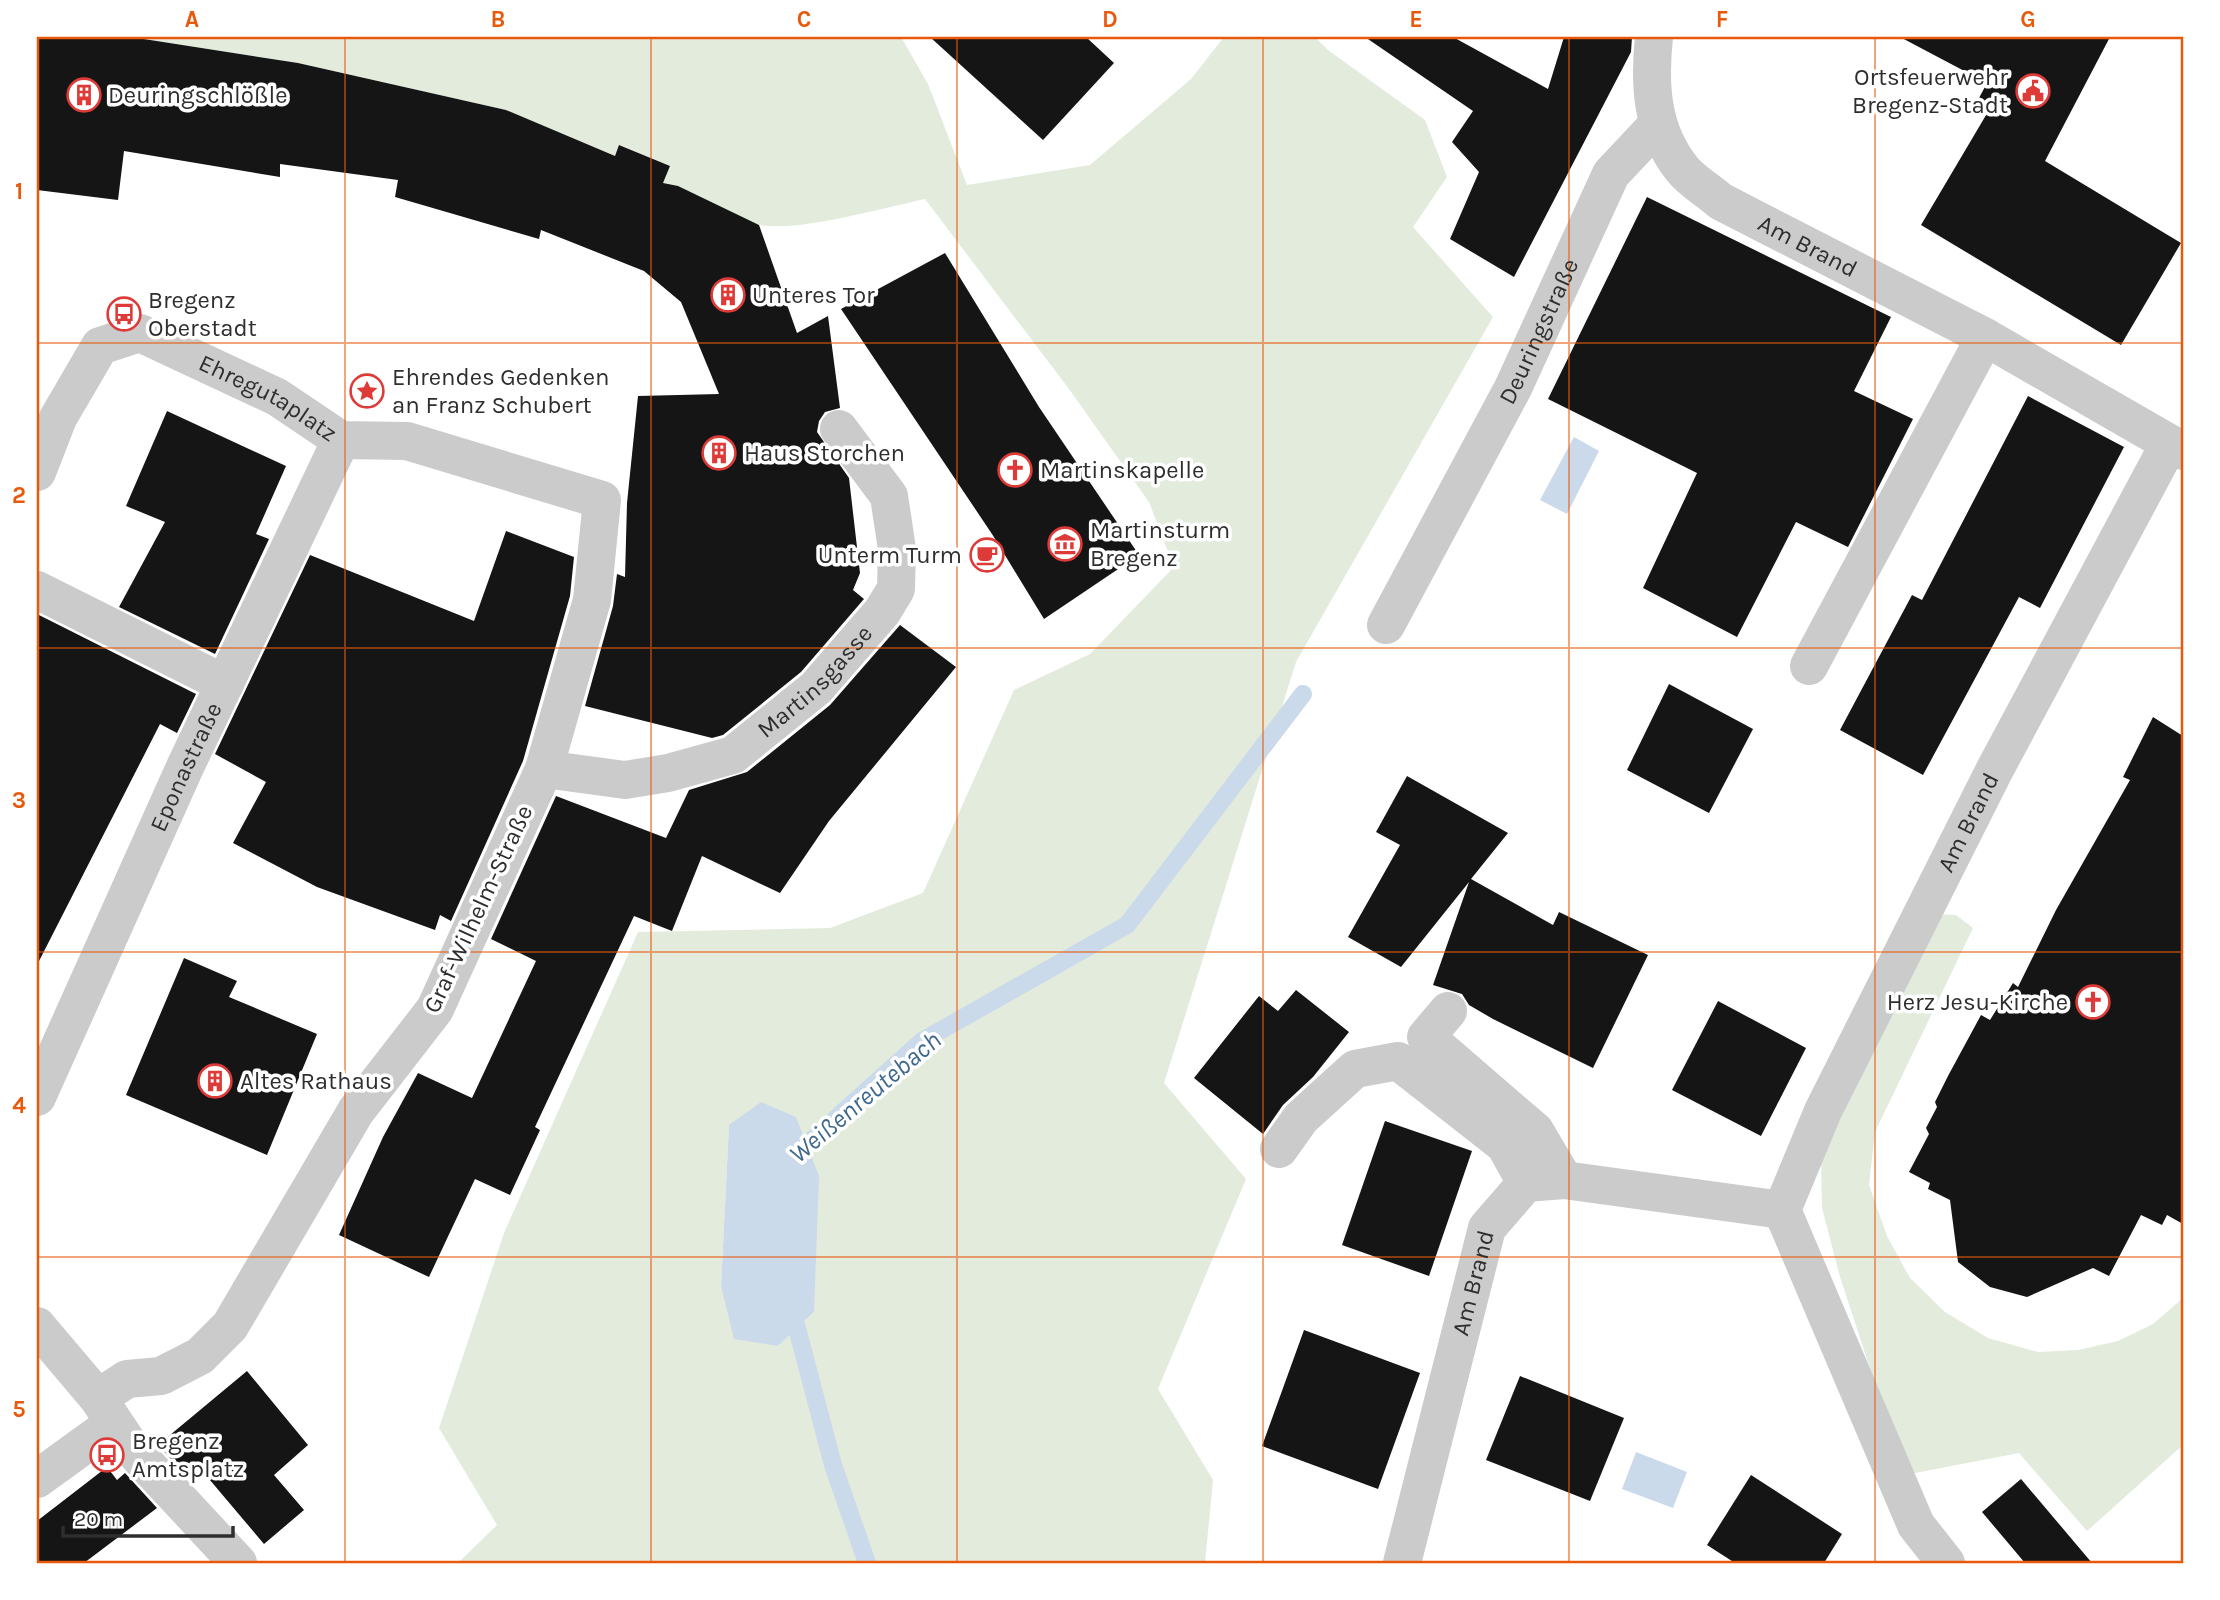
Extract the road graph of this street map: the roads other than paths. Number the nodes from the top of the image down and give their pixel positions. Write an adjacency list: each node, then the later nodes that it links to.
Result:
1 (1654, 37): 2 (street)
2 (1657, 125): 3 (street, Am Brand); 10 (street, Deuringstraße)
3 (1985, 337): 6 (street, Am Brand); 11 (street)
4 (839, 429): 13 (street, Martinsgasse)
5 (341, 440): 7 (street, Ehregutaplatz); 8 (street, Ehregutaplatz); 12 (street, Eponastraße)
6 (2176, 447): 19 (street, Am Brand)
7 (37, 472)
8 (602, 500): 13 (street, Graf-Wilhelm-Straße)
9 (37, 590): 12 (street)
10 (1386, 625)
11 (1809, 666)
12 (225, 684): 15 (street, Eponastraße)
13 (544, 769): 21 (street, Graf-Wilhelm-Straße)
14 (1448, 1011): 17 (street)
15 (37, 1097)
16 (1279, 1149): 18 (street)
17 (1564, 1180): 18 (street); 19 (street)
18 (1526, 1183): 24 (street, Am Brand)
19 (1782, 1210): 25 (street)
20 (37, 1326): 21 (street)
21 (106, 1411): 22 (street, Graf-Wilhelm-Straße); 23 (street)
22 (37, 1479)
23 (238, 1563)
24 (1402, 1563)
25 (1946, 1563)

